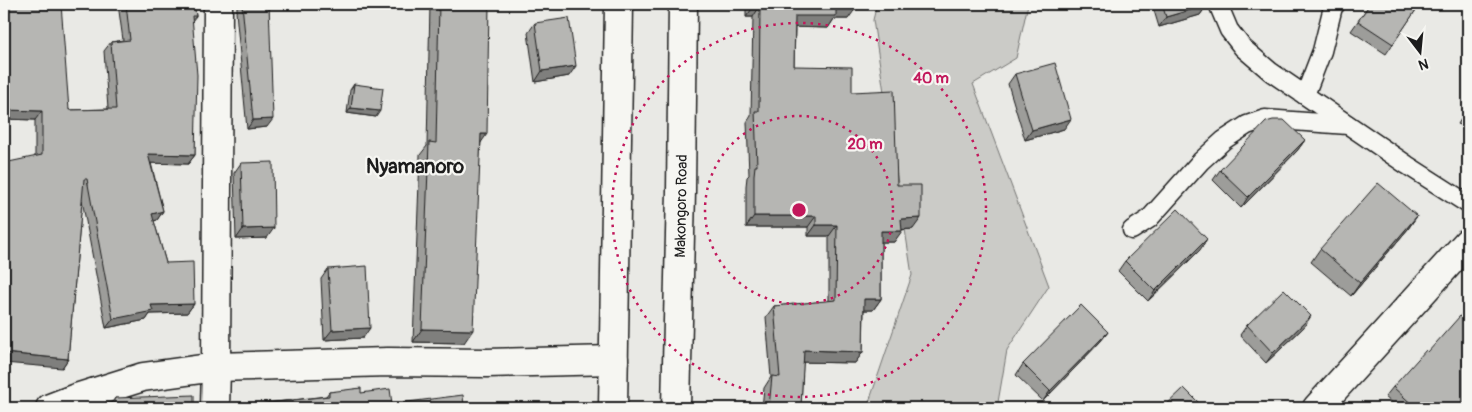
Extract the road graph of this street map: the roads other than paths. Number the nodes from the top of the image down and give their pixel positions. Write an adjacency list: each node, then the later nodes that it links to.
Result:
1 (218, 4): 12 (street)
2 (619, 4): 11 (street)
3 (683, 4): 16 (street, Makongoro Road)
4 (1218, 4): 6 (lane)
5 (1336, 4): 6 (lane)
6 (1305, 95): 7 (lane)
7 (1348, 125): 8 (lane); 9 (lane)
8 (1468, 204)
9 (1132, 230)
10 (1468, 242): 17 (street)
11 (614, 360): 12 (street); 15 (street)
12 (216, 367): 13 (street); 14 (street)
13 (50, 408)
14 (215, 408)
15 (613, 408)
16 (676, 408)
17 (1317, 408)

